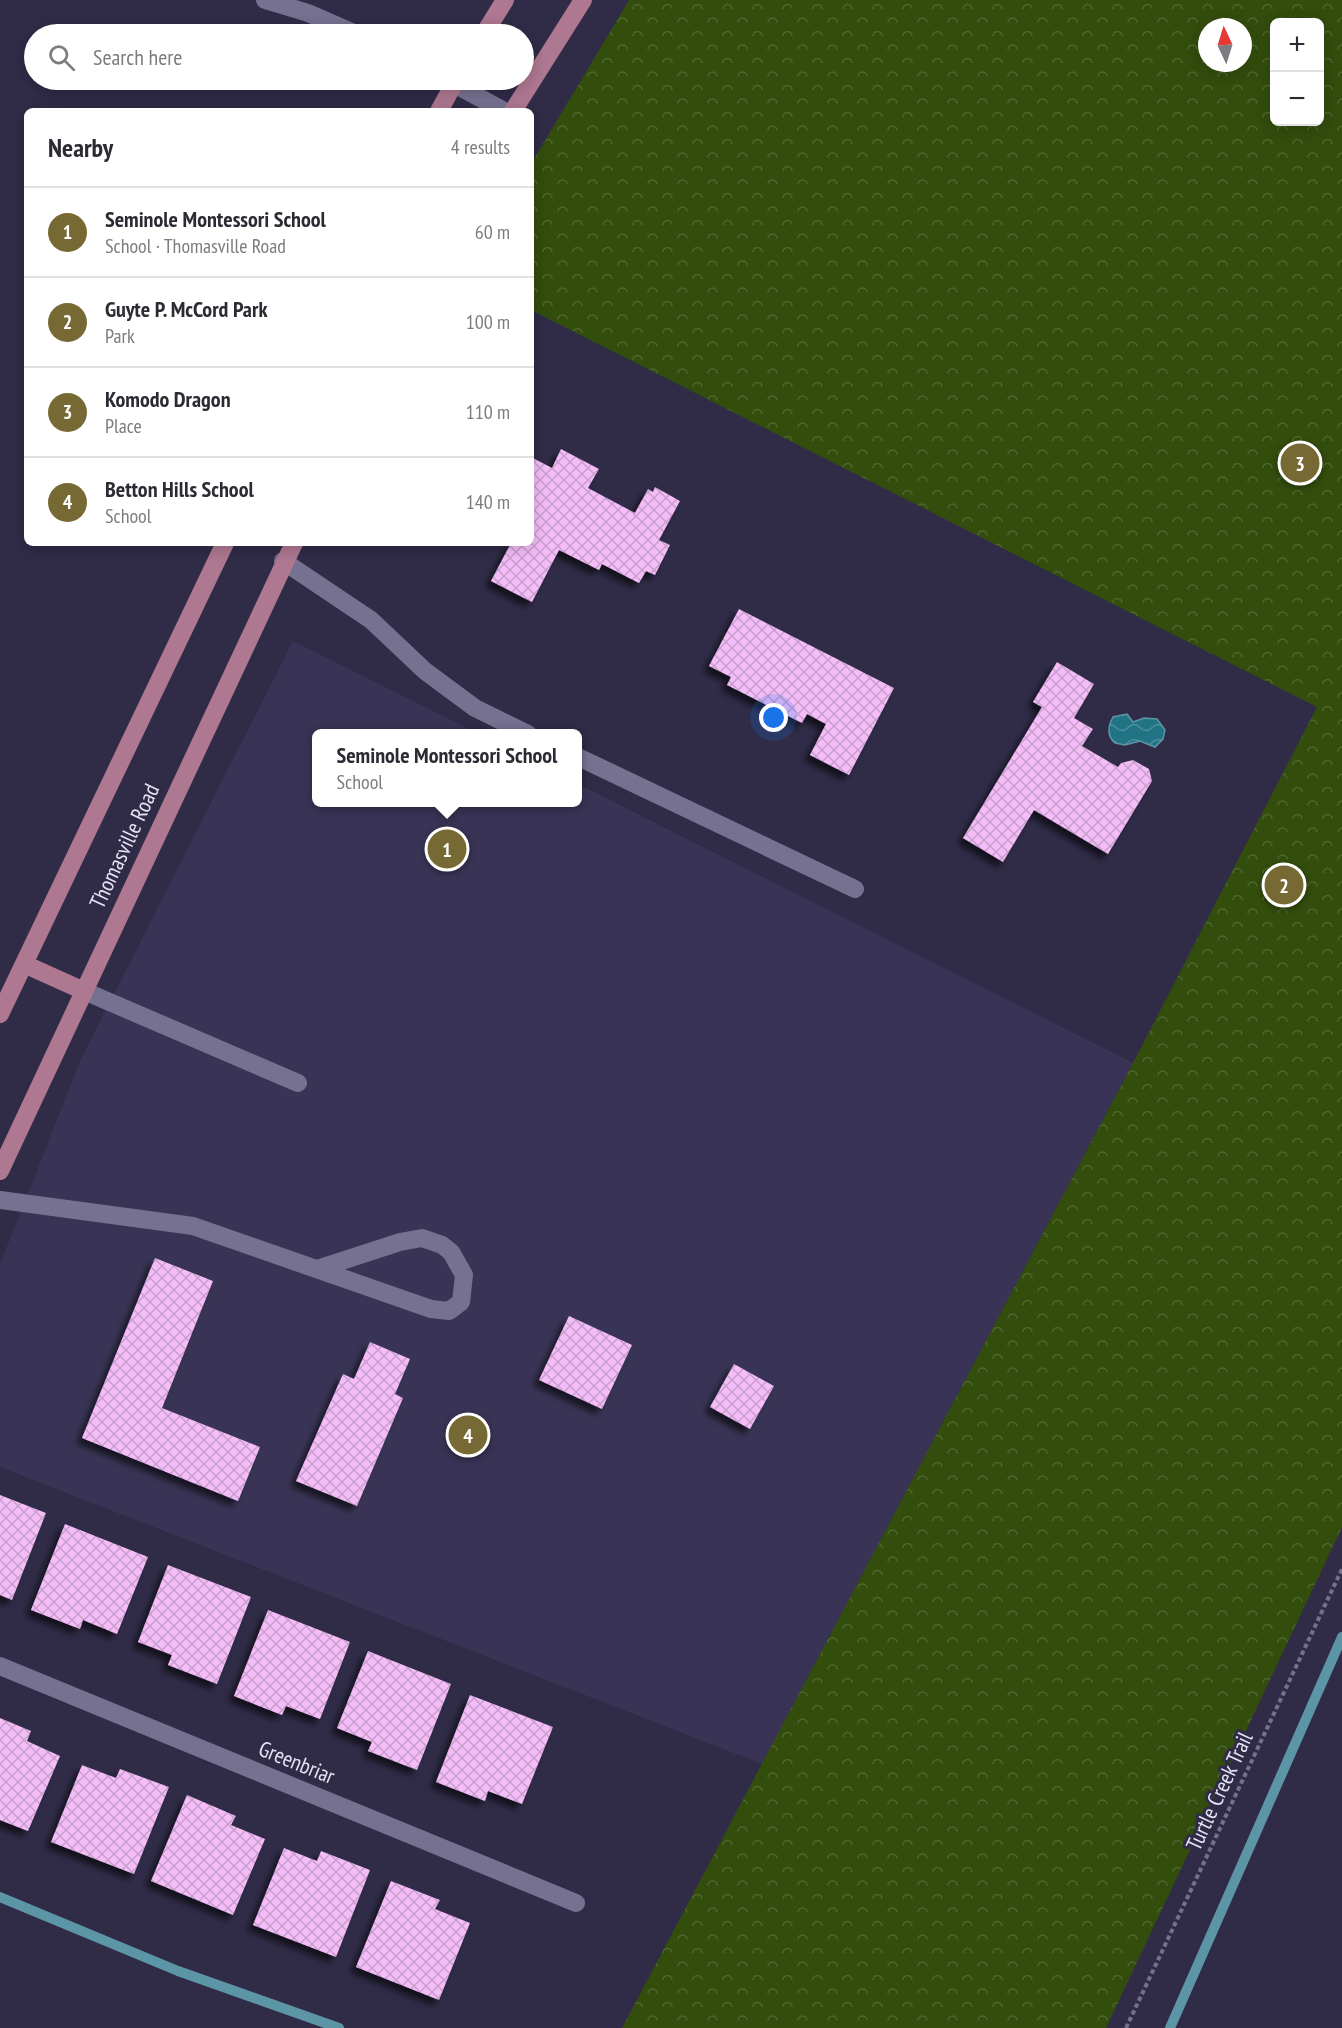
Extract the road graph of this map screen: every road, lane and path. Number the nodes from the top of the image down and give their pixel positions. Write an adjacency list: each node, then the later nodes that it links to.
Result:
1 (265, 0): 4 (street)
2 (505, 0): 5 (main road)
3 (583, 0): 6 (main road)
4 (333, 24)
5 (490, 24)
6 (534, 78)
7 (448, 90): 10 (main road)
8 (468, 90): 11 (street)
9 (526, 90): 12 (main road)
10 (440, 108)
11 (499, 108)
12 (515, 108)
13 (224, 546): 19 (main road, Thomasville Road)
14 (292, 546): 15 (main road, Thomasville Road)
15 (283, 561): 16 (street); 20 (main road, Thomasville Road)
16 (518, 729)
17 (582, 759): 18 (street)
18 (855, 889)
19 (24, 964): 20 (main road); 21 (main road, Thomasville Road)
20 (84, 991): 22 (street); 23 (main road, Thomasville Road)
21 (0, 1014)
22 (298, 1083)
23 (0, 1171)
24 (0, 1200): 25 (street)
25 (317, 1269): 25 (street)
26 (1342, 1569): 29 (path, Turtle Creek Trail)
27 (0, 1666): 28 (street, Greenbriar)
28 (576, 1903)
29 (1126, 2028)

